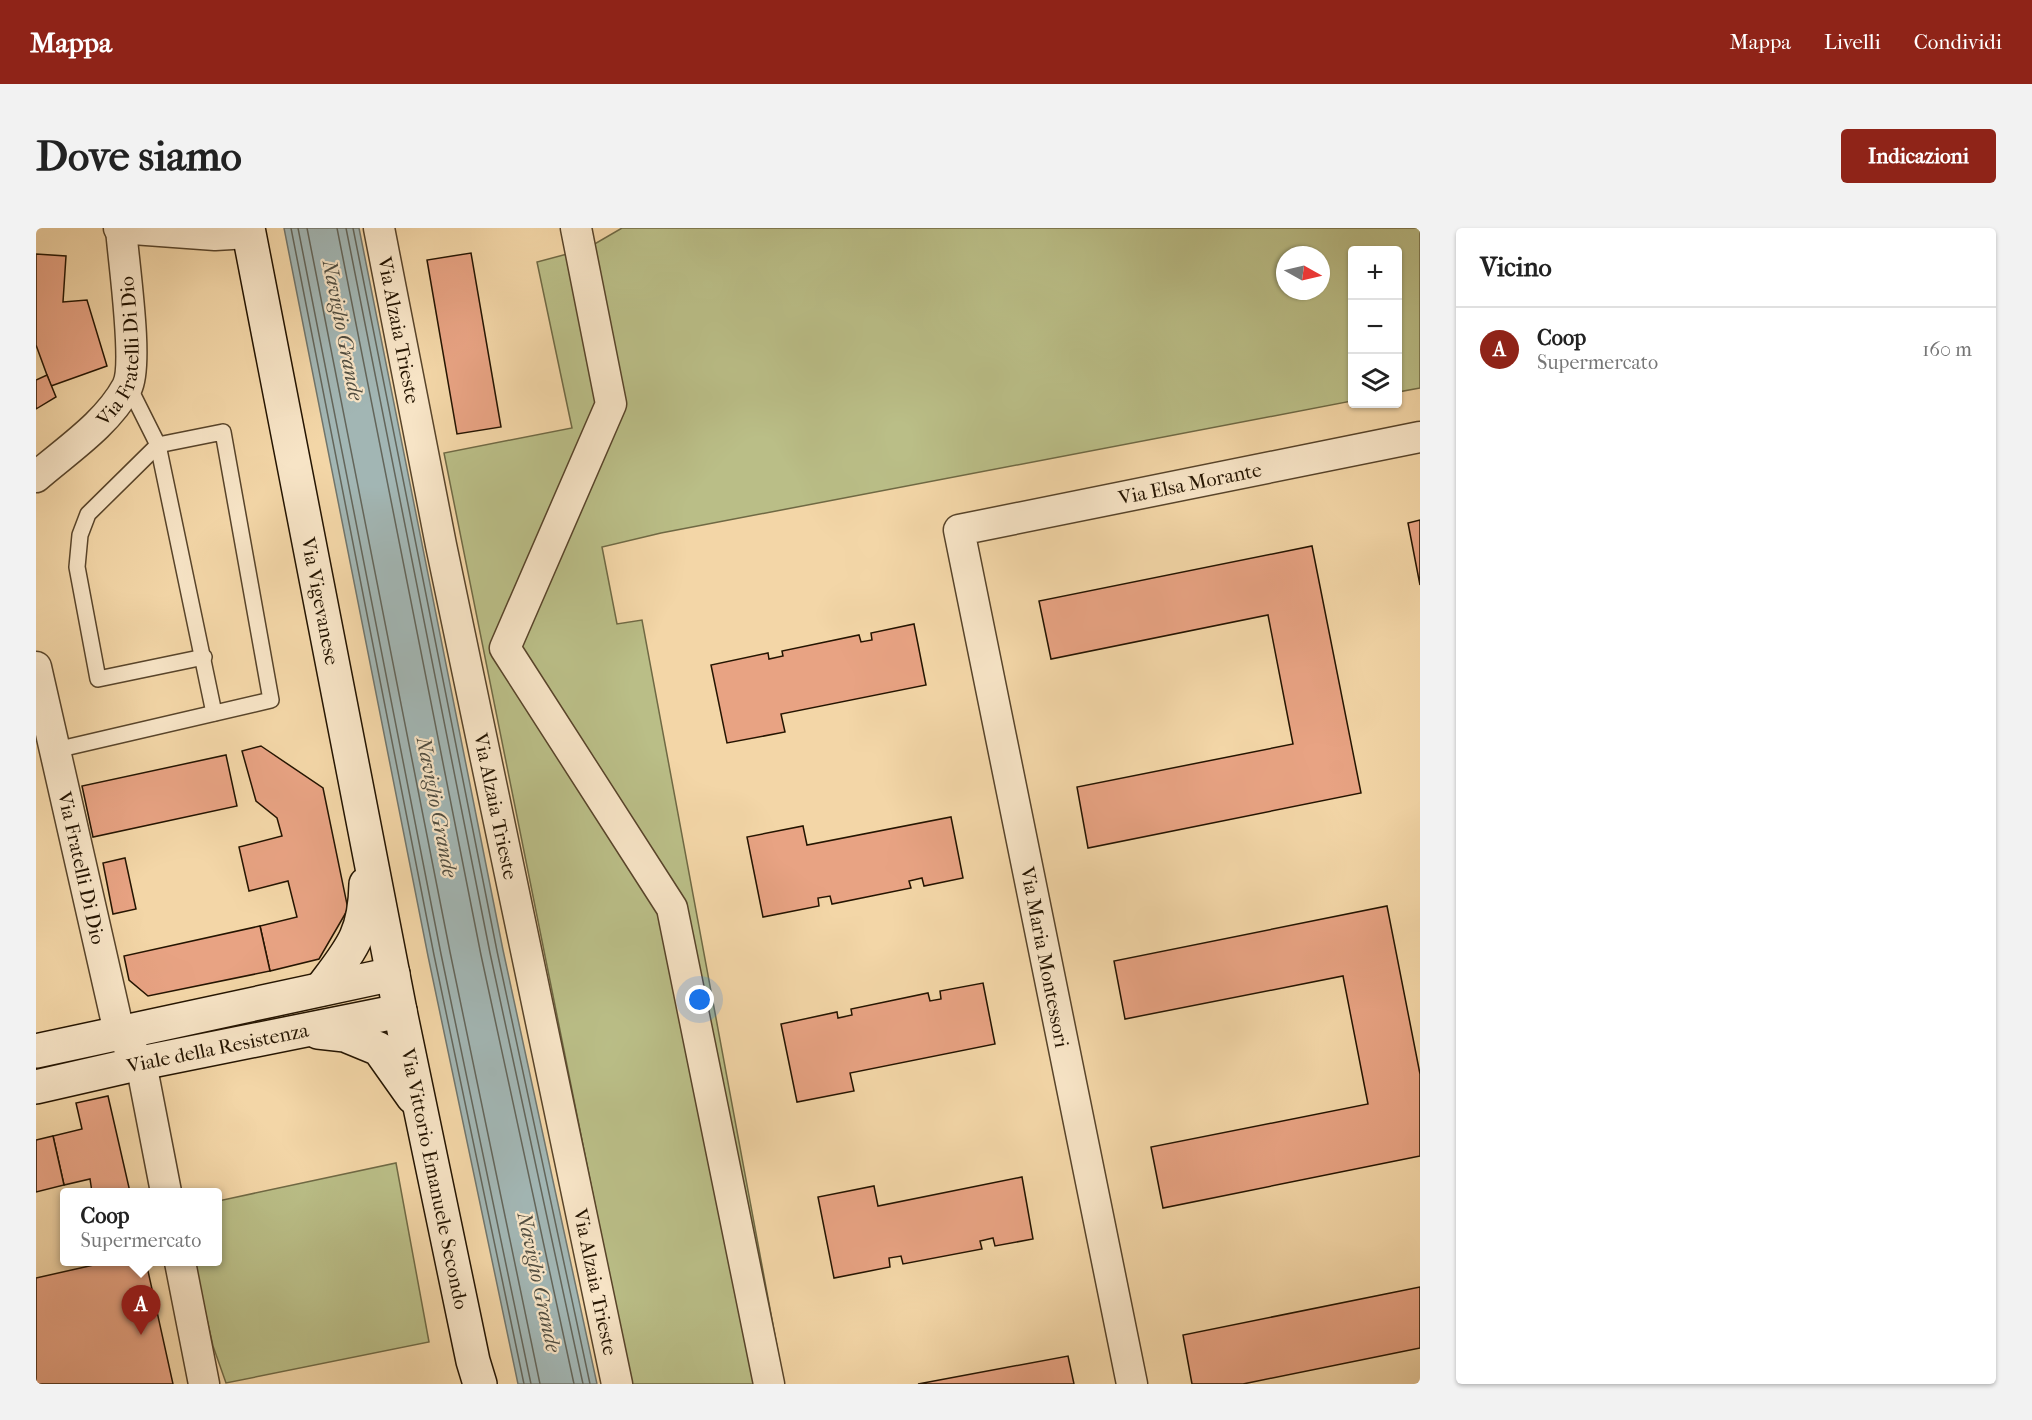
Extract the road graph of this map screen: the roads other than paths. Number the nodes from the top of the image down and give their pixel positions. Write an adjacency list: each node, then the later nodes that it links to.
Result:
1 (120, 228): 4 (street); 5 (street, Via Fratelli Di Dio)
2 (378, 228): 28 (street, Via Alzaia Trieste)
3 (576, 228): 29 (street)
4 (249, 231): 14 (main road, Via Vigevanese)
5 (128, 385): 7 (lane); 8 (street, Via Fratelli Di Dio)
6 (1420, 437): 9 (street, Via Elsa Morante)
7 (158, 445): 10 (lane); 10 (lane); 12 (lane)
8 (36, 477)
9 (959, 530): 30 (street, Via Maria Montessori)
10 (204, 657): 12 (lane)
11 (36, 667): 13 (street, Via Fratelli Di Dio)
12 (214, 713): 13 (lane)
13 (46, 752): 19 (street, Via Fratelli Di Dio)
14 (366, 834): 15 (main road, Via Vigevanese); 16 (main road)
15 (393, 974): 16 (main road, Viale della Resistenza); 17 (main road, Via Vittorio Emanuele Secondo)
16 (321, 989): 19 (main road, Viale della Resistenza)
17 (400, 1011): 18 (main road, Viale della Resistenza); 23 (main road, Via Vittorio Emanuele Secondo)
18 (305, 1030): 21 (main road, Viale della Resistenza); 23 (main road)
19 (119, 1032): 20 (main road, Viale della Resistenza); 21 (street, Via Fratelli Di Dio)
20 (36, 1050)
21 (141, 1063): 22 (main road, Viale della Resistenza); 24 (street)
22 (36, 1087)
23 (420, 1107): 27 (main road, Via Vittorio Emanuele Secondo)
24 (165, 1188)
25 (181, 1266): 26 (street)
26 (204, 1384)
27 (480, 1384)
28 (617, 1384)
29 (769, 1384)
30 (1132, 1384)

